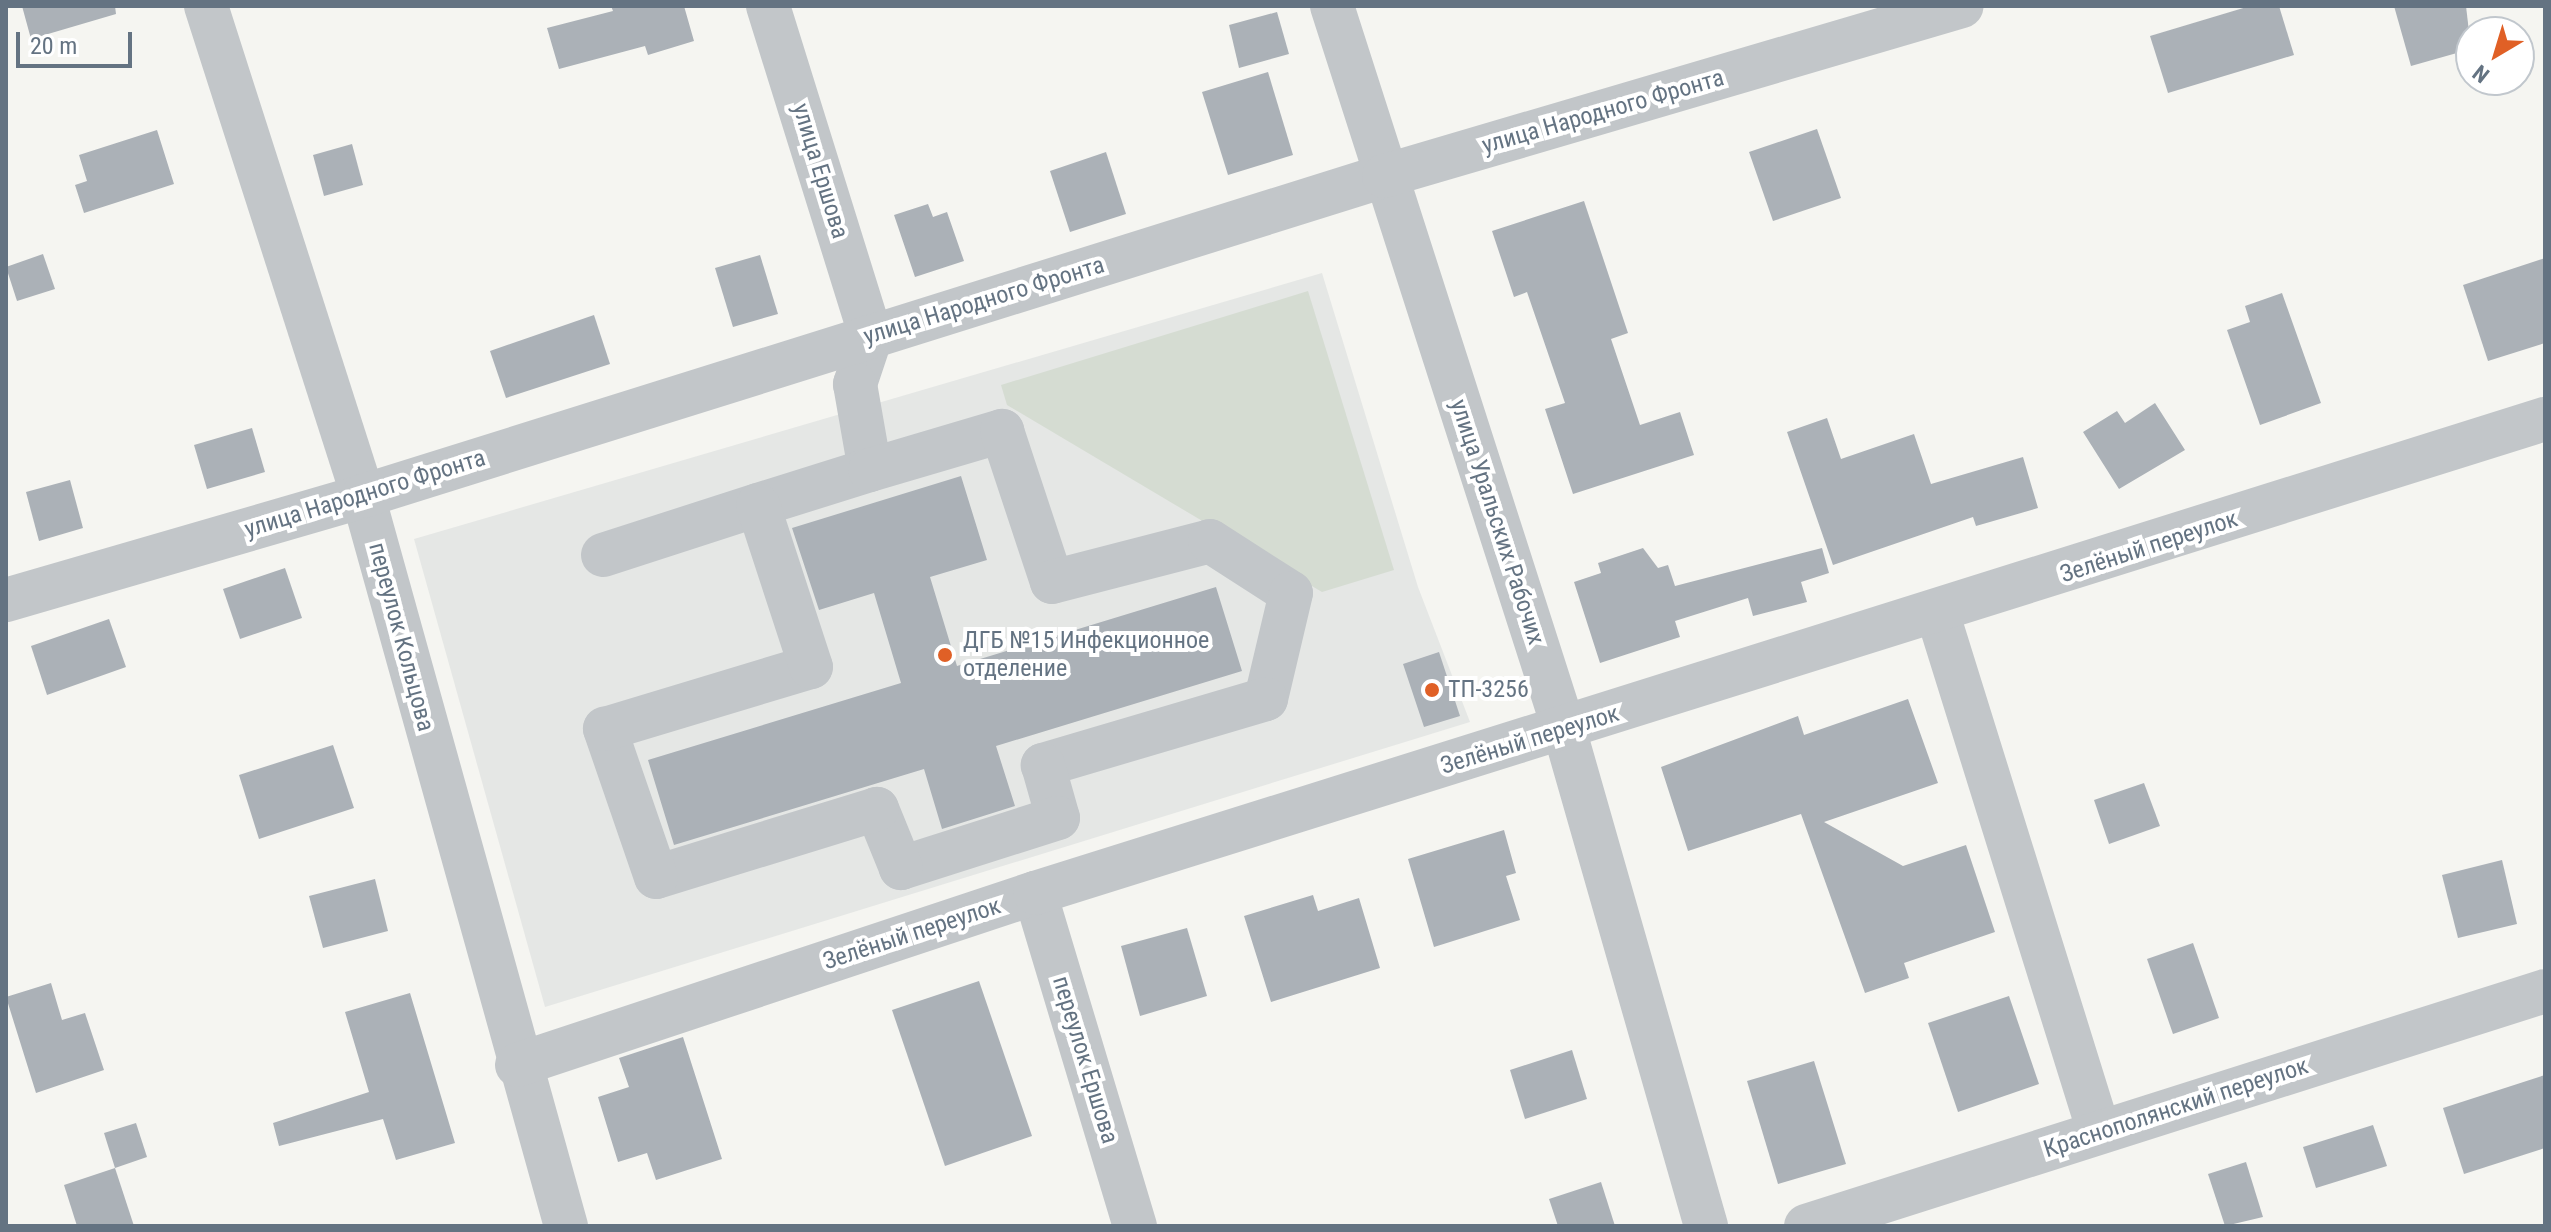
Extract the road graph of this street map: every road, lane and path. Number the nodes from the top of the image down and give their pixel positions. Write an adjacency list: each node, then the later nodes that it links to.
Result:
1 (206, 6): 9 (street, переулок Кольцова)
2 (768, 6): 6 (street, улица Ершова)
3 (1332, 6): 5 (street, улица Уральских Рабочих)
4 (1962, 6): 5 (street, улица Народного Фронта)
5 (1384, 176): 6 (street, улица Народного Фронта); 14 (street, улица Уральских Рабочих)
6 (871, 336): 8 (street); 9 (street, улица Народного Фронта)
7 (2545, 419): 13 (street, Зелёный переулок)
8 (870, 470): 10 (street); 10 (street)
9 (363, 496): 12 (street, улица Народного Фронта); 17 (street, переулок Кольцова)
10 (758, 505): 11 (street)
11 (603, 555)
12 (6, 600)
13 (1938, 615): 14 (street, Зелёный переулок); 18 (street)
14 (1564, 729): 15 (street, Зелёный переулок); 21 (street, улица Уральских Рабочих)
15 (1035, 893): 17 (street, Зелёный переулок); 20 (street, переулок Ершова)
16 (2545, 991): 18 (street, Краснополянский переулок)
17 (517, 1065): 19 (street, переулок Кольцова)
18 (2099, 1132): 22 (street, Краснополянский переулок)
19 (566, 1226)
20 (1135, 1226)
21 (1706, 1226)
22 (1806, 1226)

